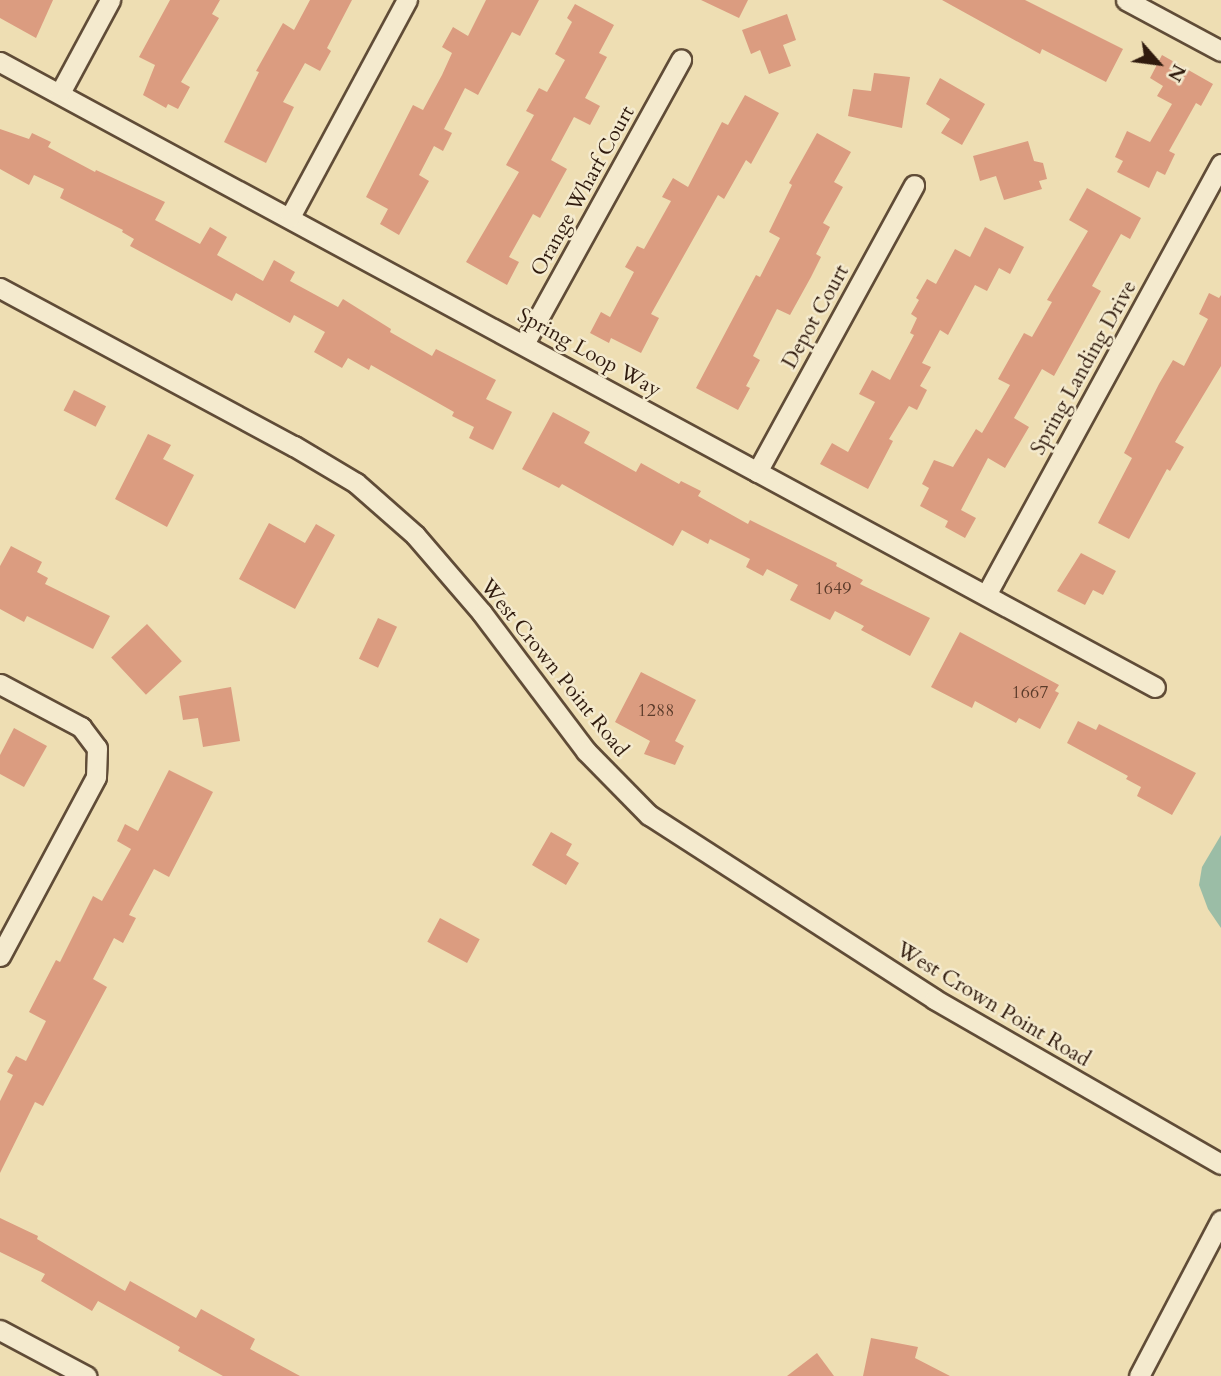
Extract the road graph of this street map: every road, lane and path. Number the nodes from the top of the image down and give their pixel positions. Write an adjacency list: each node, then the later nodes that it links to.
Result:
1 (110, 0): 7 (street)
2 (407, 0): 10 (street)
3 (1126, 0): 4 (street)
4 (1221, 51)
5 (681, 60): 12 (street, Orange Wharf Court)
6 (0, 62): 7 (street, Spring Loop Way)
7 (61, 93): 10 (street, Spring Loop Way)
8 (1221, 164): 14 (street, Spring Landing Drive)
9 (914, 185): 13 (street, Depot Court)
10 (290, 217): 12 (street, Spring Loop Way)
11 (0, 288): 18 (street, West Crown Point Road)
12 (524, 344): 13 (street, Spring Loop Way)
13 (757, 472): 14 (street, Spring Loop Way)
14 (986, 595): 16 (street, Spring Loop Way)
15 (0, 684): 17 (street)
16 (1155, 687)
17 (0, 956)
18 (1221, 1164)
19 (1221, 1220): 22 (street)
20 (0, 1330): 21 (street)
21 (86, 1376)
22 (1139, 1376)

